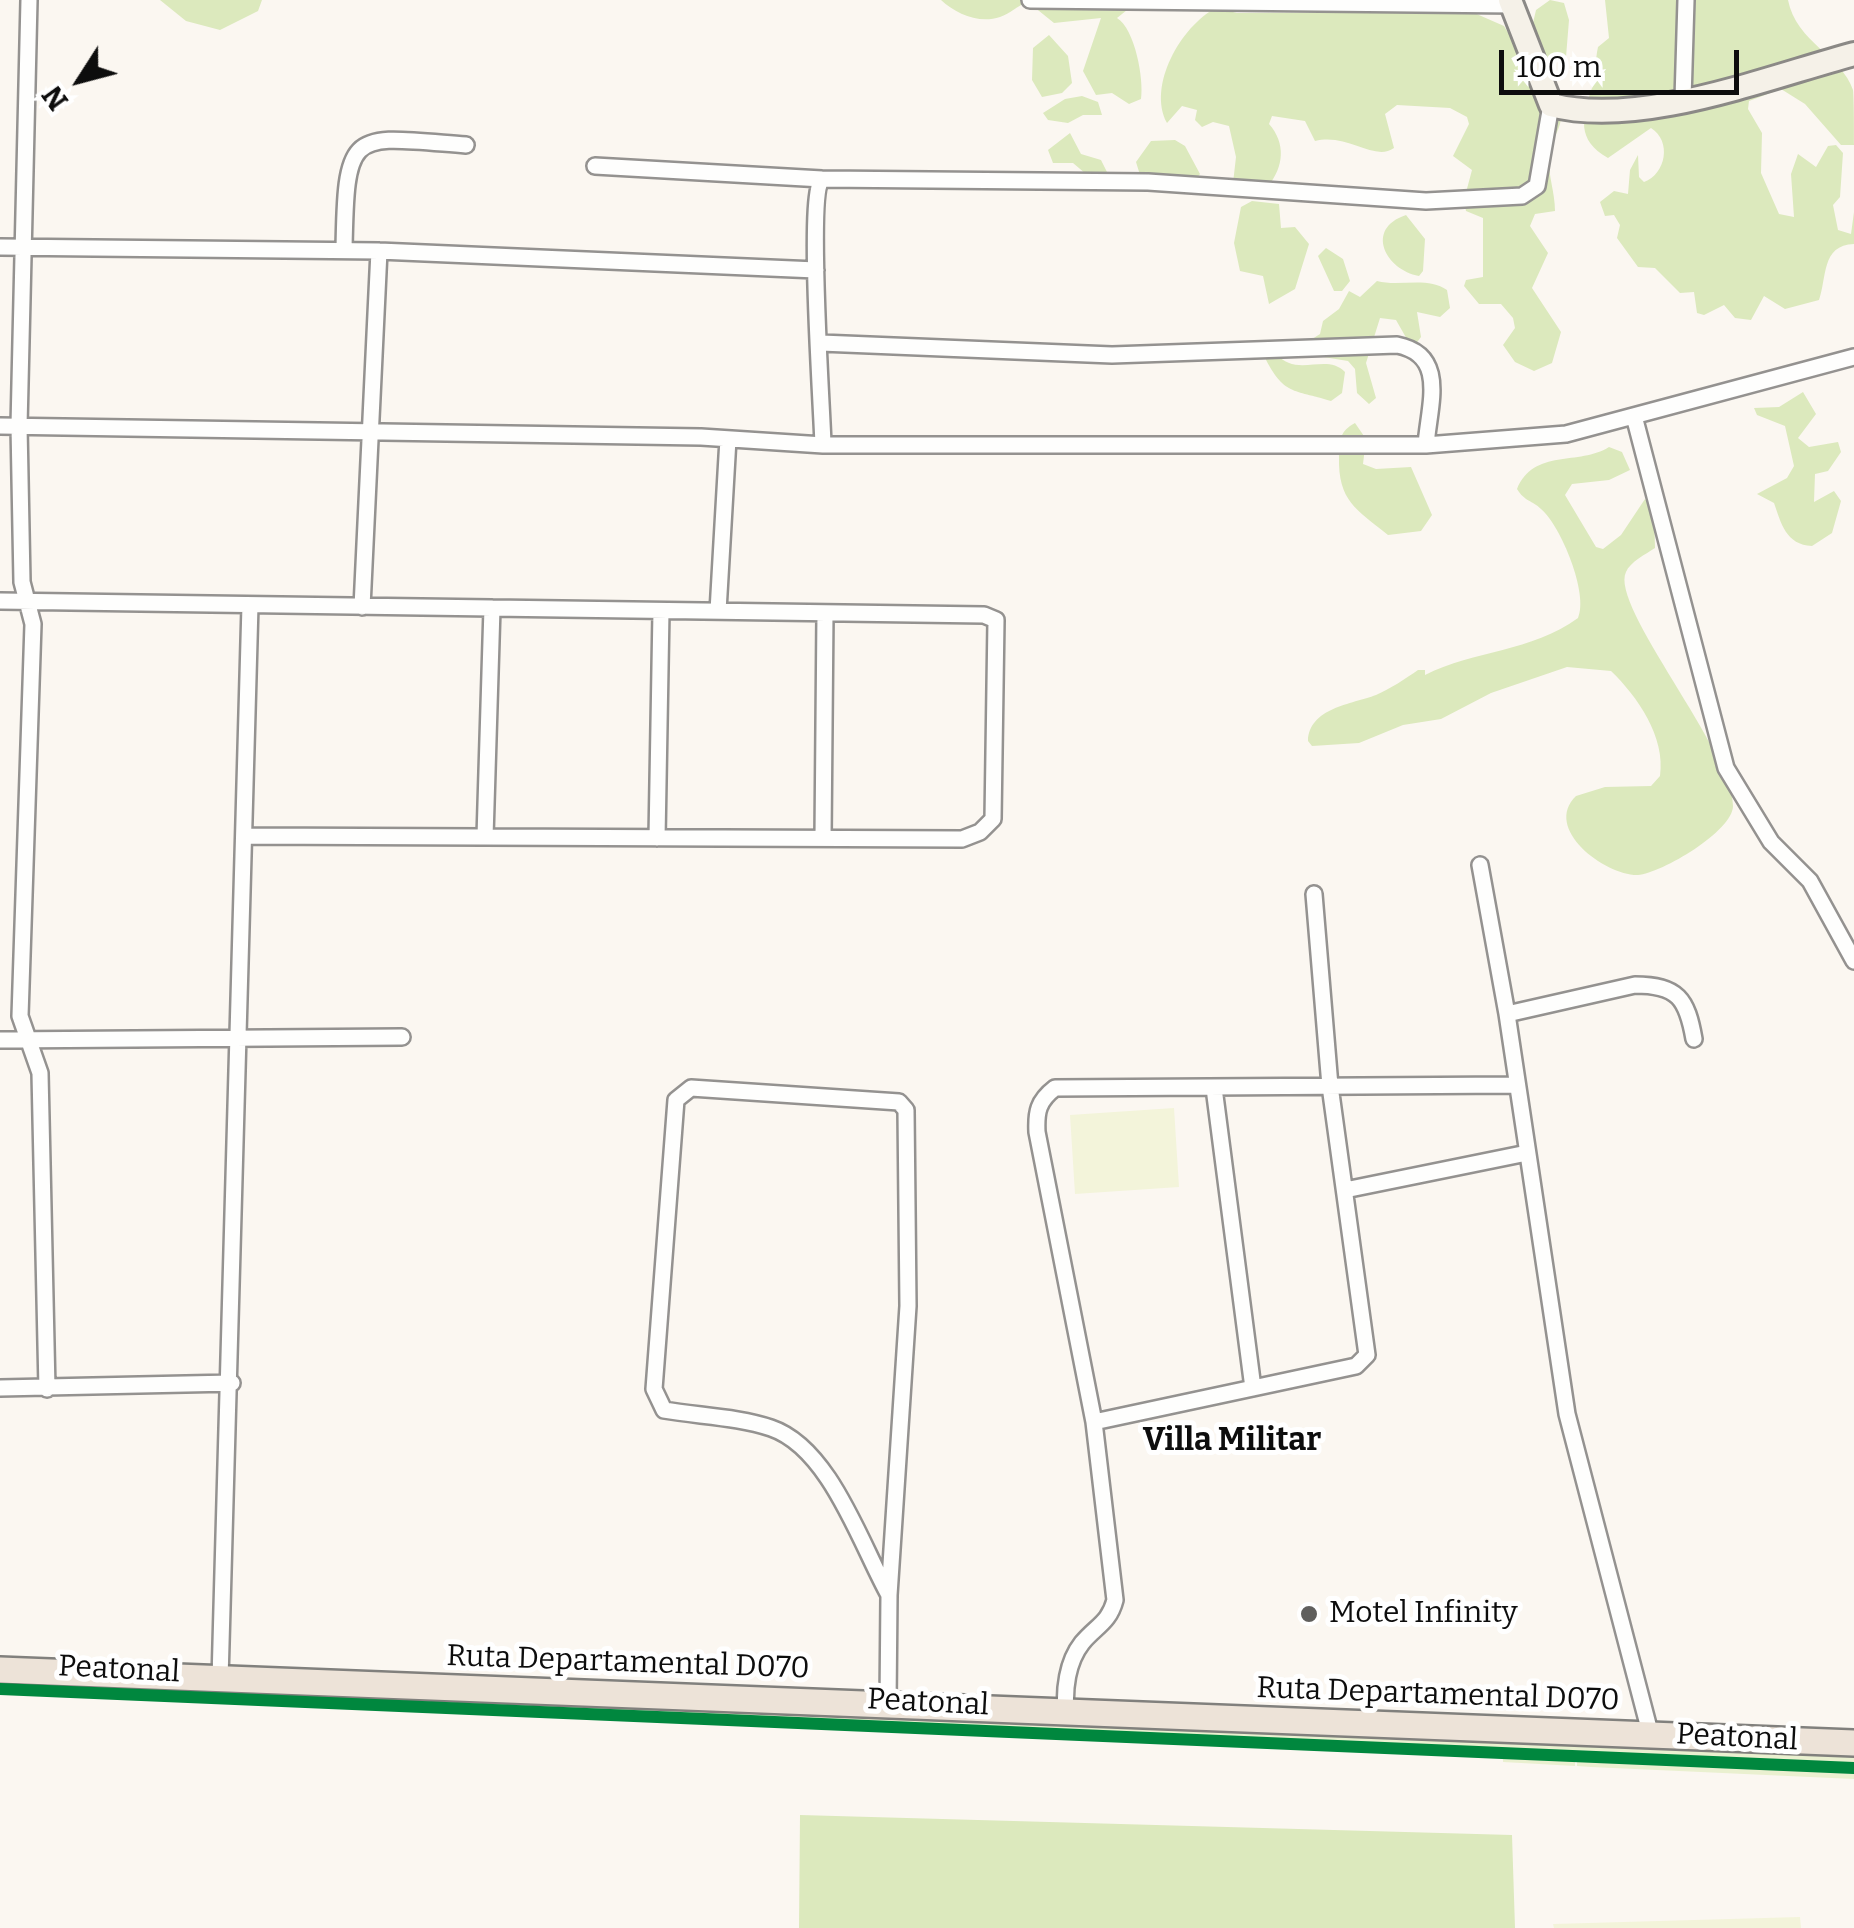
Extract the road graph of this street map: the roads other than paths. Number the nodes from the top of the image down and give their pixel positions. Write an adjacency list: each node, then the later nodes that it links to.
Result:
1 (29, 0): 12 (street)
2 (1030, 0): 4 (street)
3 (1686, 0): 6 (street)
4 (1512, 2): 7 (street)
5 (1854, 54): 6 (street)
6 (1683, 99): 7 (street)
7 (1551, 105): 10 (street)
8 (466, 146): 13 (street)
9 (595, 166): 10 (street)
10 (822, 180): 15 (street)
11 (0, 248): 12 (street)
12 (26, 248): 13 (street); 20 (street)
13 (344, 250): 14 (street)
14 (378, 251): 15 (street); 21 (street)
15 (816, 270): 16 (street)
16 (821, 342): 23 (street); 24 (street)
17 (1854, 357): 18 (street)
18 (1634, 416): 23 (street); 39 (street)
19 (0, 426): 20 (street)
20 (19, 426): 21 (street); 26 (street)
21 (368, 433): 22 (street); 28 (street)
22 (728, 439): 24 (street); 31 (street)
23 (1426, 444): 24 (street)
24 (823, 445)
25 (0, 601): 26 (street)
26 (27, 601): 27 (street); 45 (street)
27 (250, 604): 28 (street); 33 (street)
28 (362, 606): 29 (street)
29 (492, 608): 30 (street); 34 (street)
30 (661, 611): 31 (street); 35 (street)
31 (718, 612): 32 (street)
32 (825, 613): 36 (street); 36 (street)
33 (244, 836): 34 (street); 41 (street)
34 (485, 837): 35 (street)
35 (657, 838): 36 (street)
36 (823, 838)
37 (1480, 865): 40 (street)
38 (1314, 894): 46 (street)
39 (1854, 961)
40 (1507, 1014): 43 (street); 47 (street)
41 (241, 1035): 42 (street); 45 (street); 51 (street)
42 (402, 1037)
43 (1694, 1038)
44 (0, 1040): 45 (street)
45 (30, 1041): 54 (street)
46 (1330, 1086): 47 (street); 48 (street); 50 (street)
47 (1514, 1086): 49 (street)
48 (1214, 1088): 53 (street); 55 (street)
49 (1528, 1153): 50 (street); 61 (street)
50 (1345, 1190): 53 (street)
51 (232, 1383): 54 (street); 58 (street)
52 (0, 1388): 54 (street)
53 (1252, 1388): 55 (street)
54 (47, 1389)
55 (1094, 1422): 60 (street)
56 (889, 1596): 56 (street); 59 (street)
57 (0, 1670): 58 (main road, Ruta Departamental D070)
58 (220, 1679): 59 (main road, Ruta Departamental D070)
59 (888, 1705): 60 (main road, Ruta Departamental D070)
60 (1066, 1712): 61 (main road, Ruta Departamental D070)
61 (1651, 1736): 62 (main road, Ruta Departamental D070)
62 (1854, 1743)

